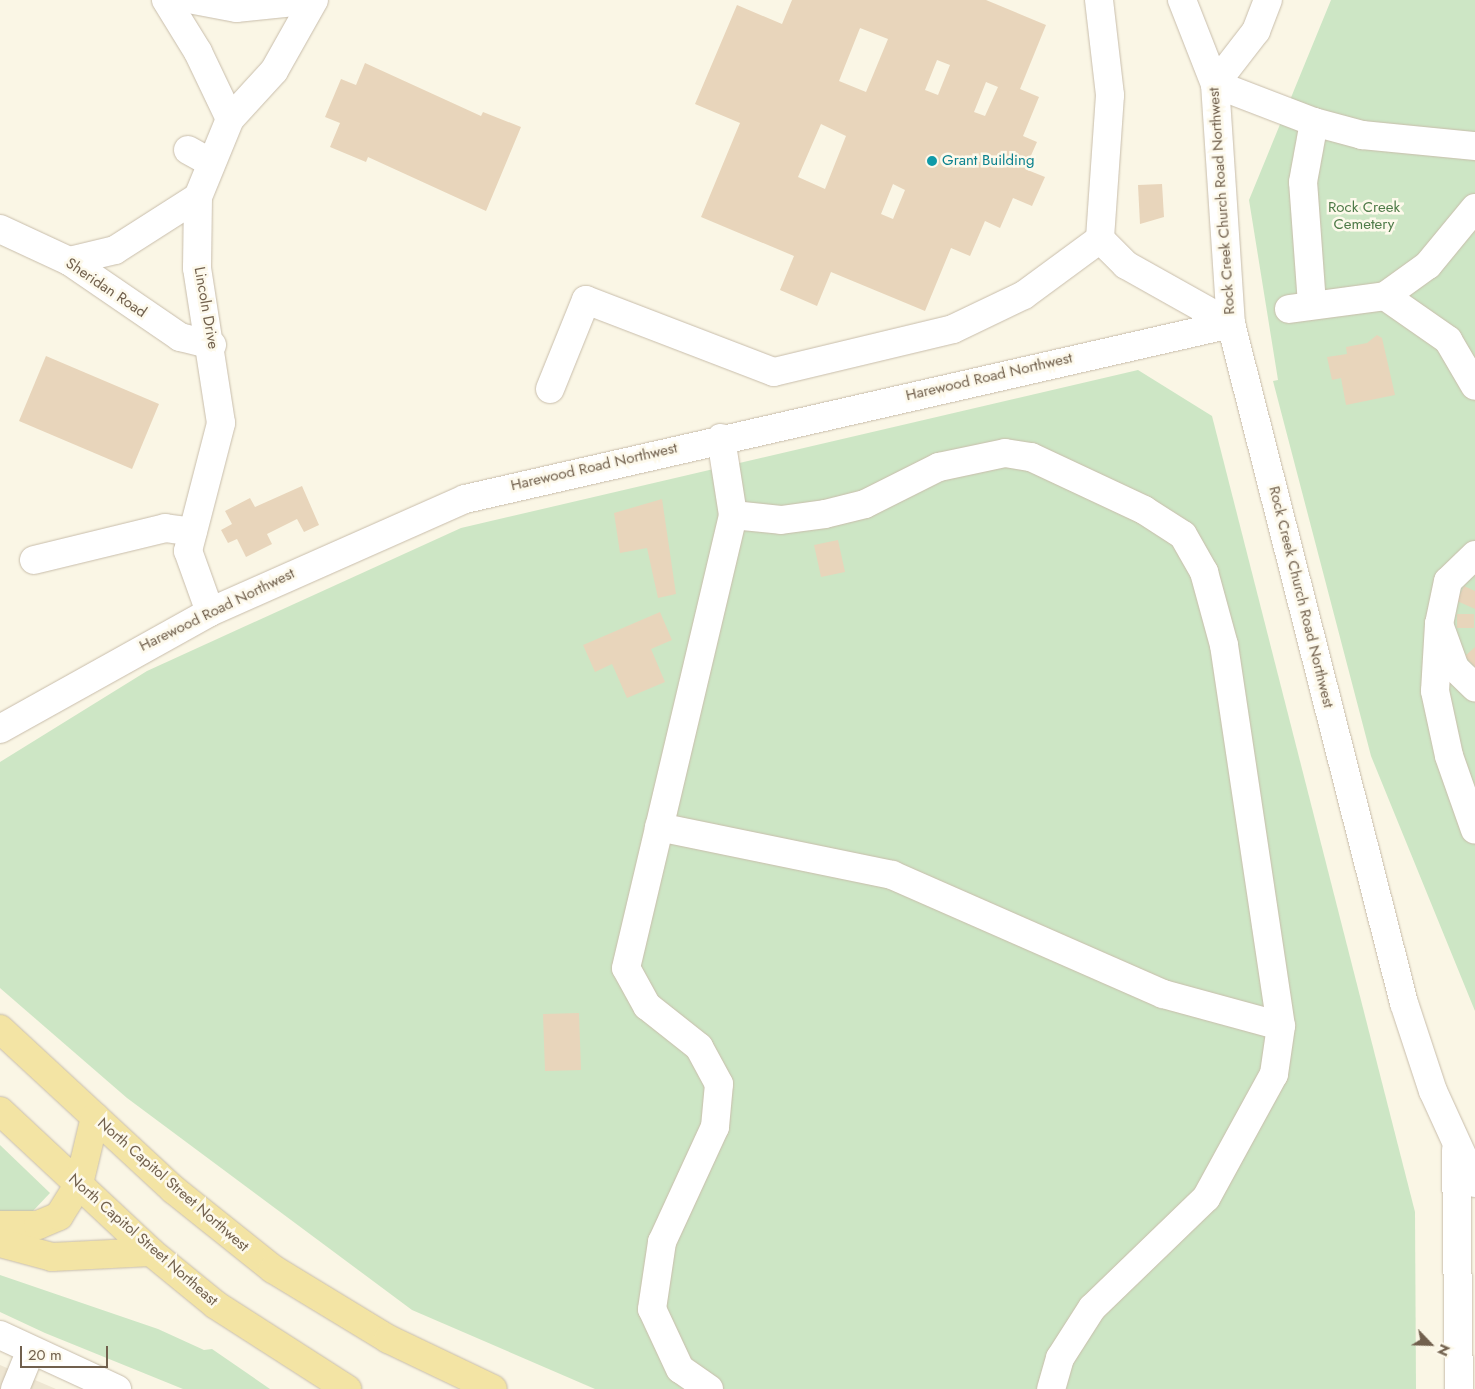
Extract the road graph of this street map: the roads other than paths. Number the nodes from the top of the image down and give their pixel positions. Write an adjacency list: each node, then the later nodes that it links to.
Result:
1 (166, 0): 8 (street)
2 (194, 0): 3 (street)
3 (314, 0): 8 (street, Lincoln Drive)
4 (1099, 0): 14 (street)
5 (1182, 0): 7 (street, Rock Creek Church Road Northwest)
6 (1268, 0): 7 (street)
7 (1215, 84): 9 (street); 17 (street, Rock Creek Church Road Northwest)
8 (230, 119): 11 (street, Lincoln Drive)
9 (1314, 122): 10 (street); 16 (street)
10 (1475, 146)
11 (198, 197): 15 (street); 18 (street, Lincoln Drive)
12 (1475, 208): 16 (street)
13 (0, 229): 15 (street, Sheridan Road)
14 (1100, 239): 17 (street); 20 (street)
15 (69, 261): 18 (street, Sheridan Road)
16 (1385, 296): 19 (street)
17 (1231, 324): 21 (street, Harewood Road Northwest); 36 (street, Rock Creek Church Road Northwest)
18 (212, 345): 23 (street, Lincoln Drive)
19 (1475, 386)
20 (550, 389)
21 (721, 438): 22 (street); 26 (street, Harewood Road Northwest)
22 (733, 515): 30 (street); 32 (street)
23 (193, 532): 25 (street); 26 (street, Lincoln Drive)
24 (1475, 555): 27 (street)
25 (34, 560)
26 (210, 612): 29 (street, Harewood Road Northwest)
27 (1439, 624): 28 (street); 31 (street)
28 (1475, 688)
29 (0, 729)
30 (659, 827): 32 (street); 48 (street)
31 (1475, 830)
32 (1281, 1026): 49 (street)
33 (0, 1029): 35 (main road, North Capitol Street Northwest)
34 (0, 1111): 37 (main road, North Capitol Street Northeast)
35 (95, 1117): 37 (main road); 47 (main road, North Capitol Street Northwest)
36 (1456, 1143): 38 (street, Rock Creek Church Road Northwest); 50 (street)
37 (78, 1184): 39 (main road); 41 (main road, North Capitol Street Northeast)
38 (1475, 1184)
39 (0, 1225)
40 (0, 1243): 41 (main road)
41 (151, 1252): 46 (main road, North Capitol Street Northeast)
42 (0, 1335): 43 (street)
43 (31, 1350): 44 (street); 45 (street)
44 (15, 1389)
45 (117, 1389)
46 (347, 1389)
47 (493, 1389)
48 (709, 1389)
49 (1051, 1389)
50 (1459, 1389)

